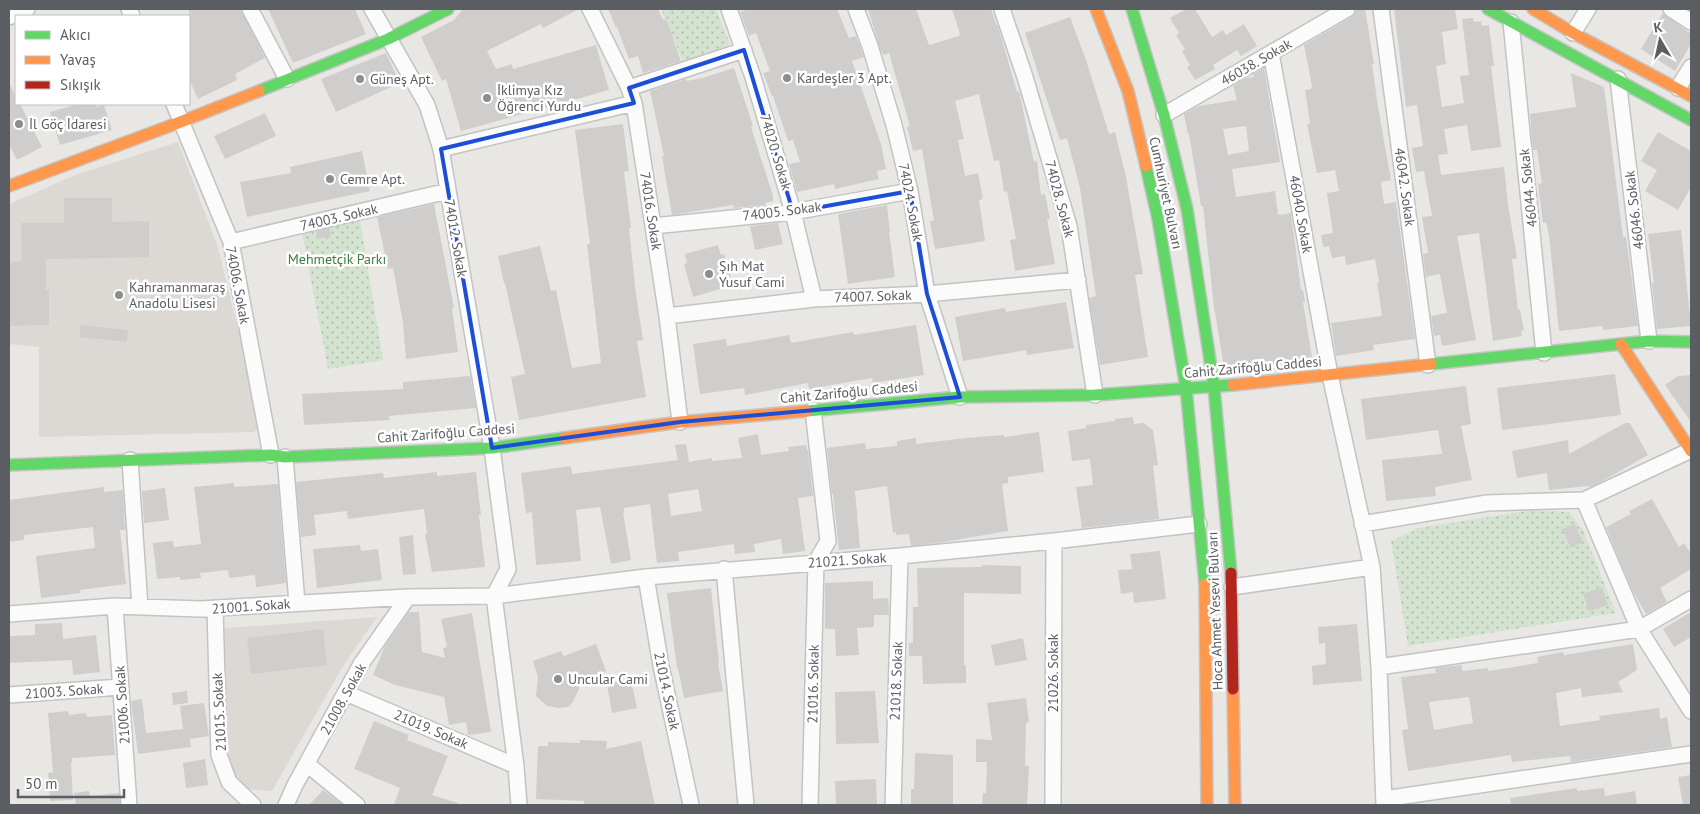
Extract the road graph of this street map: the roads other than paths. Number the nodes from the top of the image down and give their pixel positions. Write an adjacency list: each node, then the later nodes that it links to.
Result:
1 (27, 9): 18 (street)
2 (250, 9): 26 (street)
3 (372, 9): 22 (street, 74012. Sokak)
4 (448, 9): 22 (street)
5 (590, 9): 28 (street, 74016. Sokak)
6 (729, 9): 23 (street, 74020. Sokak)
7 (856, 9): 38 (street, 74024. Sokak)
8 (1002, 9): 42 (street, 74028. Sokak)
9 (1096, 9): 53 (street, Cumhuriyet Bulvarı)
10 (1132, 9): 32 (street, Cumhuriyet Bulvarı)
11 (1347, 9): 17 (street, 46038. Sokak)
12 (1381, 9): 50 (street, 46042. Sokak)
13 (1488, 9): 19 (street)
14 (1533, 9): 21 (street)
15 (1588, 9): 21 (street)
16 (1671, 9): 20 (street)
17 (1331, 13): 24 (street, 46038. Sokak)
18 (9, 17)
19 (1511, 22): 27 (street); 49 (street, 46044. Sokak)
20 (1691, 22)
21 (1574, 33): 29 (street)
22 (388, 39): 26 (street); 35 (street, 74012. Sokak)
23 (744, 50): 28 (street); 39 (street, 74020. Sokak)
24 (1271, 53): 32 (street, 46038. Sokak); 51 (street, 46040. Sokak)
25 (1691, 66): 29 (street)
26 (286, 79): 34 (street)
27 (1618, 79): 33 (street); 46 (street, 46046. Sokak)
28 (629, 88): 30 (street, 74016. Sokak)
29 (1685, 92)
30 (634, 103): 35 (street); 40 (street, 74016. Sokak)
31 (175, 105): 34 (street, 74006. Sokak)
32 (1164, 115): 52 (street, Cumhuriyet Bulvarı)
33 (1691, 120)
34 (183, 121): 36 (street); 41 (street, 74006. Sokak)
35 (441, 148): 37 (street, 74012. Sokak)
36 (9, 186)
37 (448, 191): 41 (street, 74003. Sokak); 58 (street, 74012. Sokak)
38 (910, 191): 39 (street, 74005. Sokak); 43 (street, 74024. Sokak)
39 (793, 212): 40 (street, 74005. Sokak); 44 (street, 74020. Sokak)
40 (653, 226): 45 (street, 74016. Sokak)
41 (231, 242): 60 (street, 74006. Sokak)
42 (1078, 280): 43 (street, 74007. Sokak); 54 (street, 74028. Sokak)
43 (926, 294): 44 (street, 74007. Sokak); 55 (street, 74024. Sokak)
44 (814, 298): 45 (street, 74007. Sokak)
45 (668, 316): 57 (street, 74016. Sokak)
46 (1649, 341): 47 (street, Cahit Zarifoğlu Caddesi); 48 (street, Cahit Zarifoğlu Caddesi)
47 (1691, 342)
48 (1621, 344): 49 (street, Cahit Zarifoğlu Caddesi); 59 (street)
49 (1544, 353): 50 (street, Cahit Zarifoğlu Caddesi)
50 (1428, 365): 51 (street, Cahit Zarifoğlu Caddesi)
51 (1330, 375): 52 (street, Cahit Zarifoğlu Caddesi); 65 (street, 46040. Sokak)
52 (1214, 387): 53 (street, Cahit Zarifoğlu Caddesi); 72 (street, Hoca Ahmet Yesevi Bulvarı)
53 (1186, 388): 54 (street, Cahit Zarifoğlu Caddesi); 64 (street, Hoca Ahmet Yesevi Bulvarı)
54 (1095, 394): 55 (street, Cahit Zarifoğlu Caddesi)
55 (960, 397): 56 (street, Cahit Zarifoğlu Caddesi)
56 (813, 410): 57 (street, Cahit Zarifoğlu Caddesi); 68 (street)
57 (680, 422): 58 (street, Cahit Zarifoğlu Caddesi)
58 (492, 448): 60 (street, Cahit Zarifoğlu Caddesi); 73 (street, 74012. Sokak)
59 (1691, 450): 63 (street)
60 (278, 456): 61 (street, Cahit Zarifoğlu Caddesi); 76 (street, 74006. Sokak)
61 (130, 460): 62 (street, Cahit Zarifoğlu Caddesi); 78 (street)
62 (9, 465)
63 (1584, 500): 65 (street); 81 (street)
64 (1199, 524): 66 (street, 21021. Sokak); 101 (street, Hoca Ahmet Yesevi Bulvarı)
65 (1362, 524): 69 (street, 46040. Sokak)
66 (1054, 541): 67 (street, 21021. Sokak); 100 (street, 21026. Sokak)
67 (900, 556): 68 (street, 21021. Sokak); 99 (street, 21018. Sokak)
68 (816, 562): 70 (street, 21021. Sokak); 98 (street, 21016. Sokak)
69 (1372, 567): 72 (street); 82 (street, 46040. Sokak)
70 (724, 569): 71 (street, 21021. Sokak); 97 (street)
71 (646, 577): 73 (street, 21021. Sokak); 96 (street, 21014. Sokak)
72 (1232, 587): 102 (street, Hoca Ahmet Yesevi Bulvarı)
73 (494, 596): 74 (street, 21001. Sokak); 89 (street)
74 (408, 597): 76 (street, 21001. Sokak); 84 (street, 21008. Sokak)
75 (1691, 599): 81 (street)
76 (297, 603): 79 (street, 21001. Sokak)
77 (115, 606): 78 (street, 21001. Sokak); 80 (street, 21001. Sokak); 83 (street, 21006. Sokak)
78 (140, 607): 79 (street, 21001. Sokak)
79 (215, 608): 92 (street, 21015. Sokak)
80 (9, 614)
81 (1639, 629): 82 (street); 86 (street)
82 (1379, 667): 90 (street, 46040. Sokak)
83 (120, 687): 85 (street, 21003. Sokak); 91 (street, 21006. Sokak)
84 (346, 693): 88 (street, 21008. Sokak); 89 (street, 21019. Sokak)
85 (9, 695)
86 (1691, 711)
87 (1691, 754): 90 (street)
88 (307, 764): 93 (street, 21008. Sokak); 94 (street)
89 (516, 766): 95 (street)
90 (1384, 802)
91 (129, 805)
92 (253, 805)
93 (286, 805)
94 (357, 805)
95 (519, 805)
96 (692, 805)
97 (746, 805)
98 (810, 805)
99 (893, 805)
100 (1053, 805)
101 (1207, 805)
102 (1235, 805)

